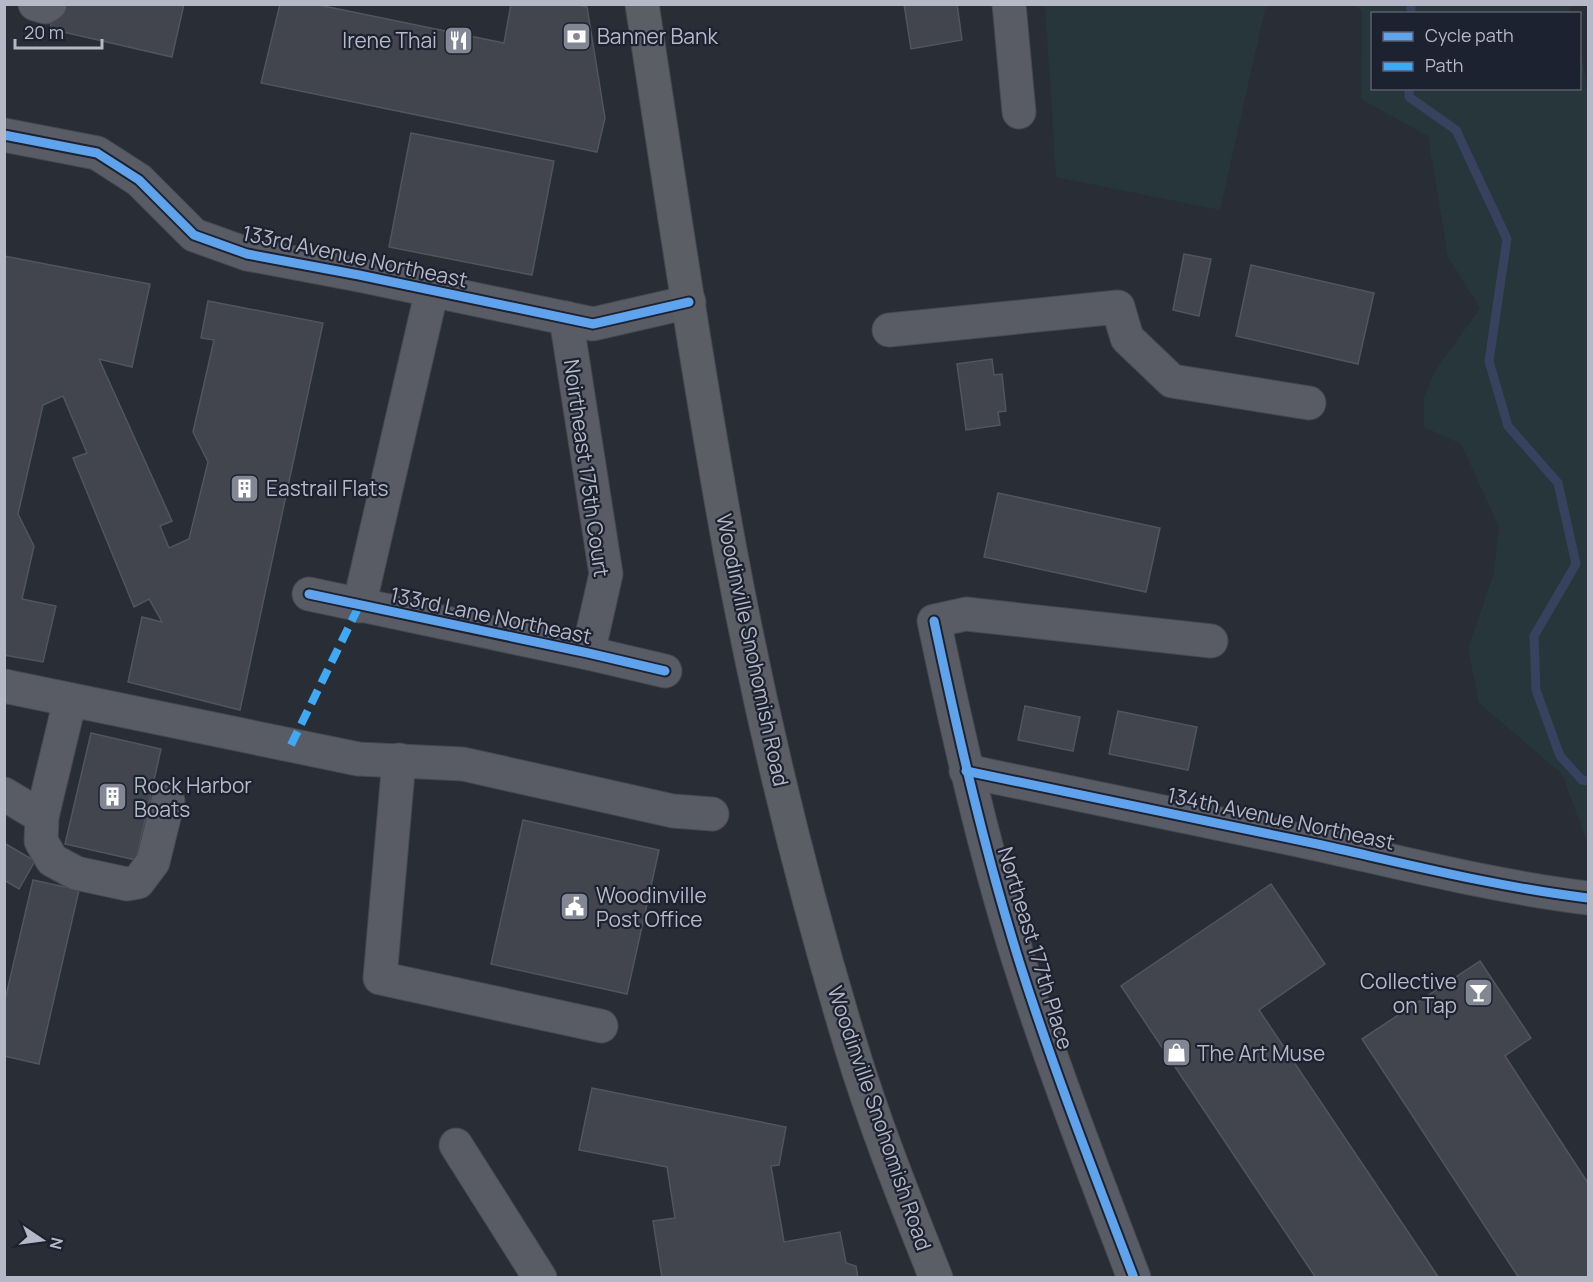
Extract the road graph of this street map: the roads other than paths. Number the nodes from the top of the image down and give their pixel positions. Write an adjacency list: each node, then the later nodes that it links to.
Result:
1 (35, 4): 2 (street)
2 (51, 4)
3 (642, 4): 8 (main road, Woodinville Snohomish Road)
4 (1009, 4): 5 (street)
5 (1019, 112)
6 (6, 135): 7 (street, 133rd Avenue Northeast)
7 (432, 290): 9 (street, 133rd Avenue Northeast); 13 (street)
8 (689, 302): 9 (street, 133rd Avenue Northeast); 29 (main road, Woodinville Snohomish Road)
9 (566, 318): 15 (street, Noirtheast 175th Court)
10 (889, 330): 11 (street)
11 (1309, 403)
12 (309, 594): 13 (street, 133rd Lane Northeast)
13 (358, 606): 15 (street, 133rd Lane Northeast)
14 (1211, 641): 20 (street, Northeast 177th Place)
15 (588, 653): 16 (street, 133rd Lane Northeast)
16 (665, 671)
17 (4, 686): 18 (street)
18 (70, 700): 19 (street); 24 (street)
19 (399, 760): 23 (street); 26 (street)
20 (966, 771): 25 (street, 134th Avenue Northeast); 30 (street, Northeast 177th Place)
21 (4, 794): 24 (street)
22 (168, 801): 24 (street)
23 (712, 814)
24 (42, 817)
25 (1588, 898)
26 (601, 1026)
27 (456, 1145): 28 (street)
28 (540, 1278)
29 (936, 1278)
30 (1134, 1278)

